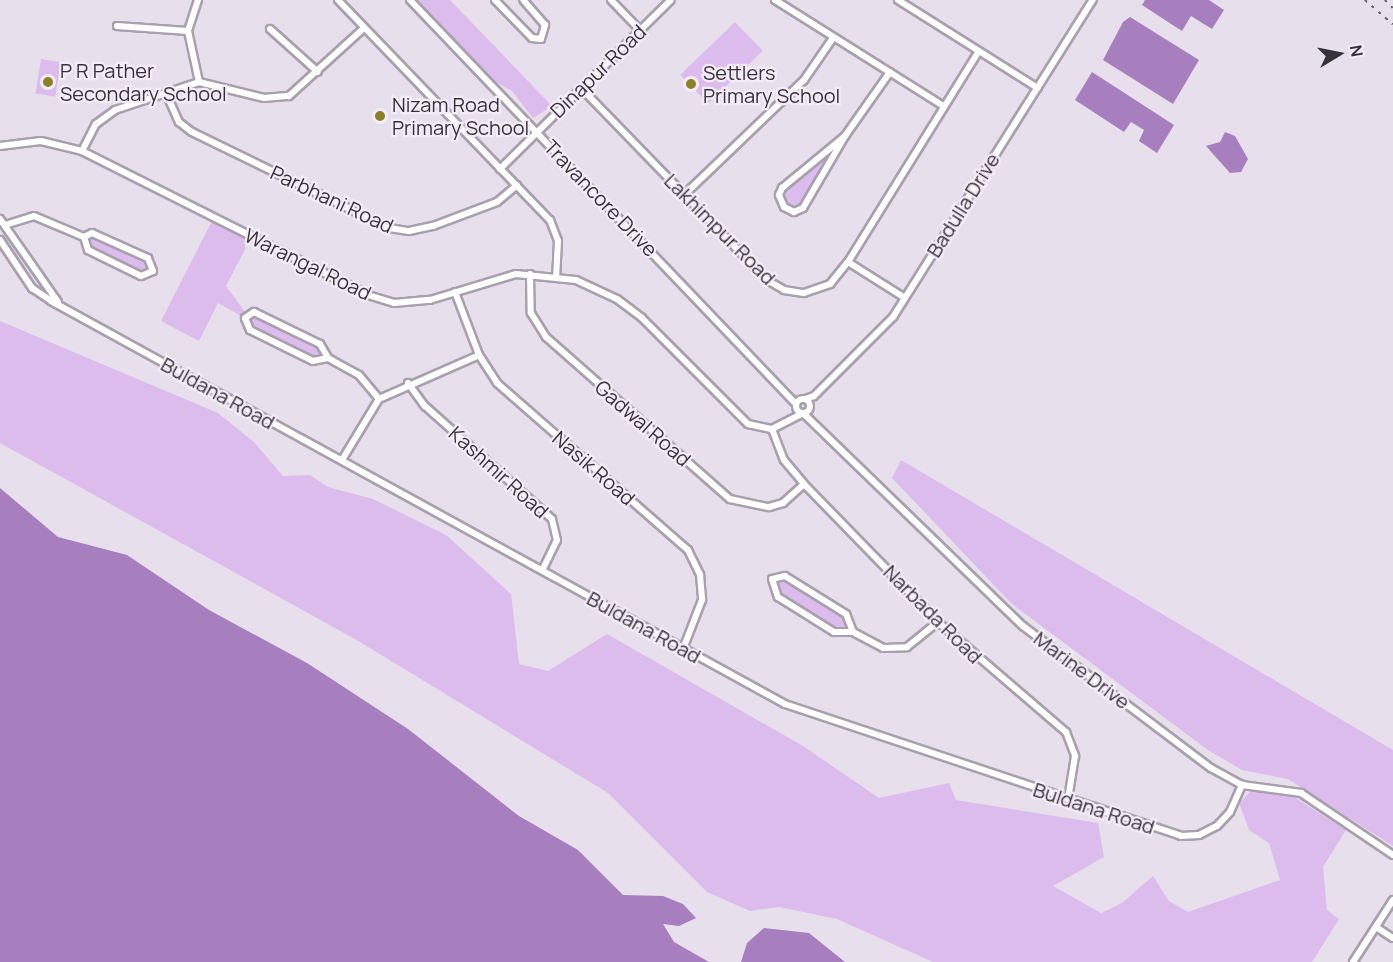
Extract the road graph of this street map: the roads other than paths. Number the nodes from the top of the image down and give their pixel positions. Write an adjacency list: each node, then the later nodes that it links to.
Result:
1 (198, 0): 15 (street)
2 (338, 0): 12 (street)
3 (410, 0): 25 (street, Travancore Drive)
4 (495, 0): 5 (street)
5 (523, 0)
6 (611, 0): 14 (street)
7 (671, 0): 14 (street, Dinapur Road)
8 (776, 0): 16 (street)
9 (898, 0): 17 (street)
10 (1093, 0): 22 (street, Badulla Drive)
11 (117, 26): 15 (street)
12 (364, 27): 18 (street); 29 (street)
13 (270, 29): 18 (street)
14 (640, 30): 21 (street, Dinapur Road)
15 (188, 31): 20 (street)
16 (833, 38): 19 (street); 31 (street)
17 (979, 51): 22 (street); 24 (street, Lakhimpur Road)
18 (318, 72): 20 (street)
19 (890, 72): 24 (street); 26 (street)
20 (199, 82): 23 (street)
21 (581, 88): 25 (street, Dinapur Road); 31 (street, Lakhimpur Road)
22 (1038, 88): 40 (street, Badulla Drive)
23 (166, 93): 28 (street); 30 (street, Parbhani Road)
24 (943, 106): 36 (street, Lakhimpur Road)
25 (537, 131): 29 (street, Dinapur Road); 47 (street, Travancore Drive)
26 (845, 136): 26 (street)
27 (0, 146): 28 (street, Warangal Road)
28 (82, 152): 39 (street, Warangal Road)
29 (500, 169): 30 (street)
30 (517, 185): 38 (street)
31 (685, 194): 36 (street, Lakhimpur Road)
32 (0, 219): 33 (street, Buldana Road)
33 (5, 225): 34 (street); 41 (street, Buldana Road)
34 (84, 237): 34 (street)
35 (0, 240): 41 (street, Buldana Road)
36 (848, 262): 40 (street)
37 (530, 274): 38 (street, Warangal Road); 39 (street, Warangal Road); 52 (street, Gadwal Road)
38 (556, 275): 50 (street, Warangal Road)
39 (455, 291): 42 (street, Nasik Road)
40 (905, 298): 45 (street, Badulla Drive)
41 (62, 306): 51 (street, Buldana Road)
42 (478, 355): 44 (street); 56 (street, Nasik Road)
43 (328, 358): 43 (street); 46 (street)
44 (408, 383): 46 (street); 53 (street, Kashmir Road)
45 (814, 396): 47 (street, Badulla Drive); 48 (street, Badulla Drive)
46 (379, 399): 51 (street)
47 (799, 402): 48 (street); 48 (street); 49 (street)
48 (806, 410): 49 (street); 57 (street, Marine Drive)
49 (788, 419): 50 (street)
50 (772, 429): 52 (street, Narbada Road)
51 (342, 460): 53 (street, Buldana Road)
52 (804, 484): 54 (street, Narbada Road)
53 (542, 571): 56 (street, Buldana Road)
54 (938, 622): 55 (street); 58 (street, Narbada Road)
55 (853, 632): 55 (street)
56 (683, 649): 58 (street, Buldana Road)
57 (1242, 785): 58 (street, Buldana Road); 59 (street, Marine Drive)
58 (1068, 799)
59 (1393, 855)
60 (1393, 900): 61 (street)
61 (1376, 927): 62 (street); 63 (street)
62 (1393, 938)
63 (1353, 962)

